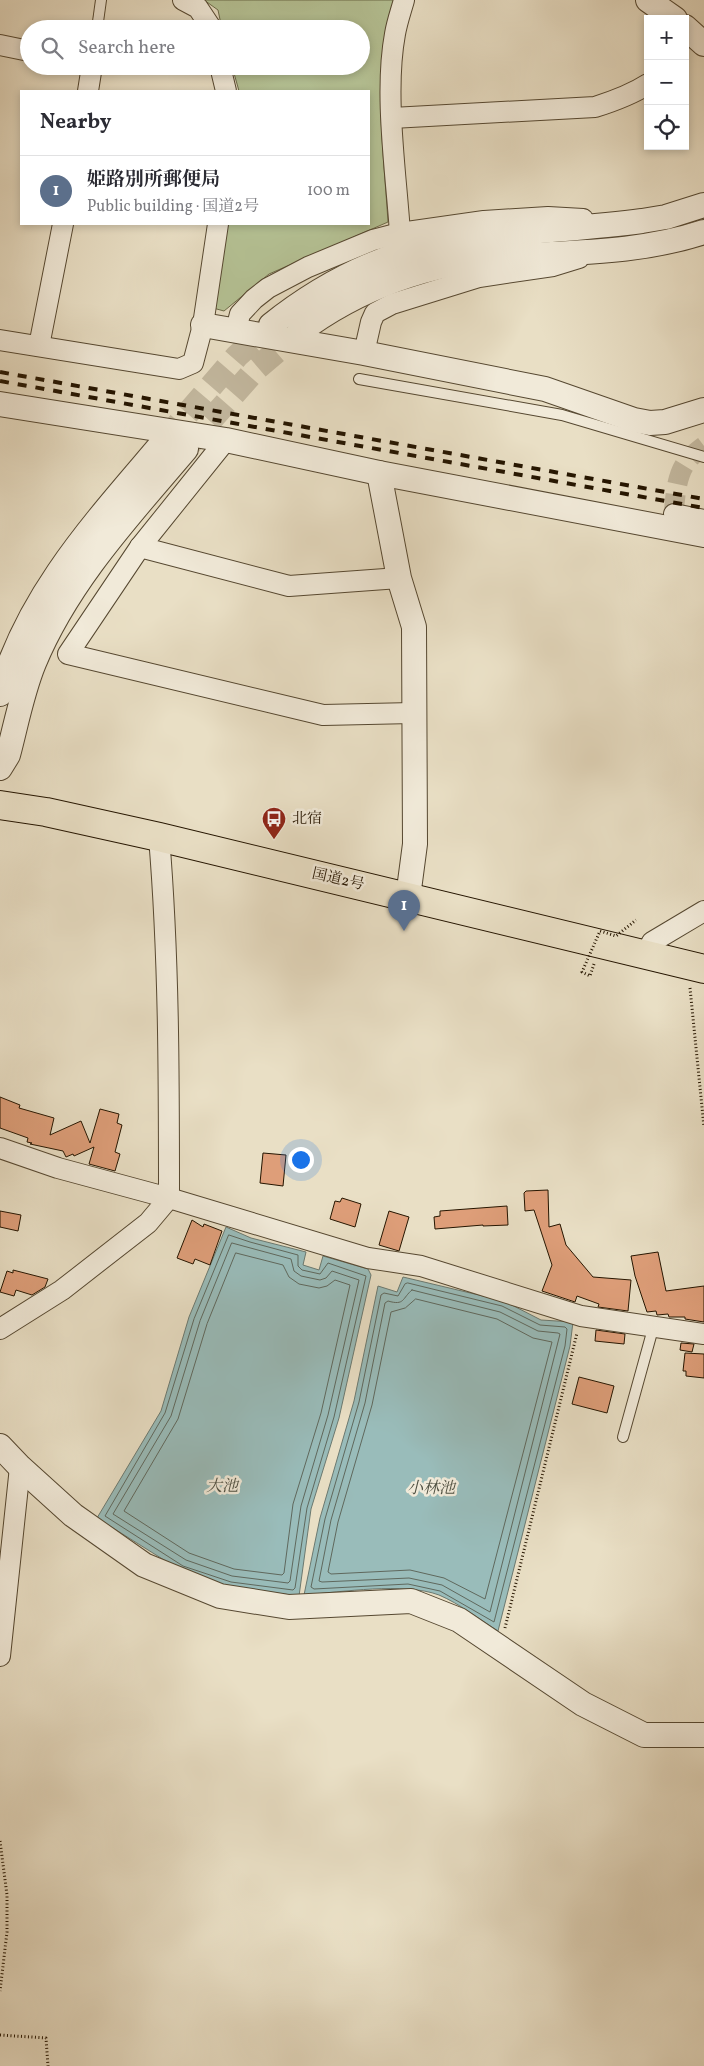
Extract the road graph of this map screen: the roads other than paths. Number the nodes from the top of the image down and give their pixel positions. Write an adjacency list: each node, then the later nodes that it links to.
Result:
1 (101, 0): 6 (lane)
2 (182, 0): 7 (street)
3 (404, 0): 15 (street)
4 (648, 0): 5 (street)
5 (669, 15)
6 (98, 20)
7 (206, 20)
8 (0, 45): 9 (street)
9 (20, 49)
10 (91, 75): 13 (street)
11 (222, 75): 14 (street)
12 (644, 86): 15 (street)
13 (88, 90)
14 (226, 90)
15 (392, 118): 21 (street)
16 (704, 205): 17 (street)
17 (619, 224): 21 (street); 24 (street)
18 (63, 225): 28 (street)
19 (218, 225): 23 (street)
20 (704, 232): 22 (street)
21 (400, 233): 25 (street)
22 (598, 252): 26 (street); 29 (street)
23 (203, 325): 25 (street); 28 (street)
24 (270, 325)
25 (236, 330): 29 (street)
26 (298, 333)
27 (0, 340): 28 (street)
28 (39, 346)
29 (364, 353): 32 (street)
30 (358, 378): 36 (lane)
31 (0, 404): 33 (street)
32 (704, 410)
33 (226, 440): 37 (street); 41 (street)
34 (164, 441): 43 (street)
35 (186, 449): 46 (street)
36 (704, 457)
37 (379, 473): 40 (street); 42 (street)
38 (674, 514): 39 (street)
39 (704, 520)
40 (704, 535)
41 (140, 547): 42 (street); 45 (street)
42 (399, 578): 45 (street)
43 (4, 664): 44 (street)
44 (0, 694)
45 (413, 713): 49 (street)
46 (0, 768)
47 (0, 805): 48 (highway, 国道2号)
48 (159, 837): 49 (highway, 国道2号); 54 (street)
49 (408, 897): 51 (highway, 国道2号)
50 (704, 910): 51 (street)
51 (646, 954): 52 (highway, 国道2号)
52 (696, 967)
53 (0, 1148): 54 (street)
54 (169, 1198): 55 (street); 56 (street)
55 (654, 1325): 57 (street); 58 (lane)
56 (0, 1329)
57 (704, 1334)
58 (623, 1438)
59 (0, 1446): 60 (street)
60 (20, 1467): 61 (street); 62 (street)
61 (0, 1656)
62 (704, 1735)

